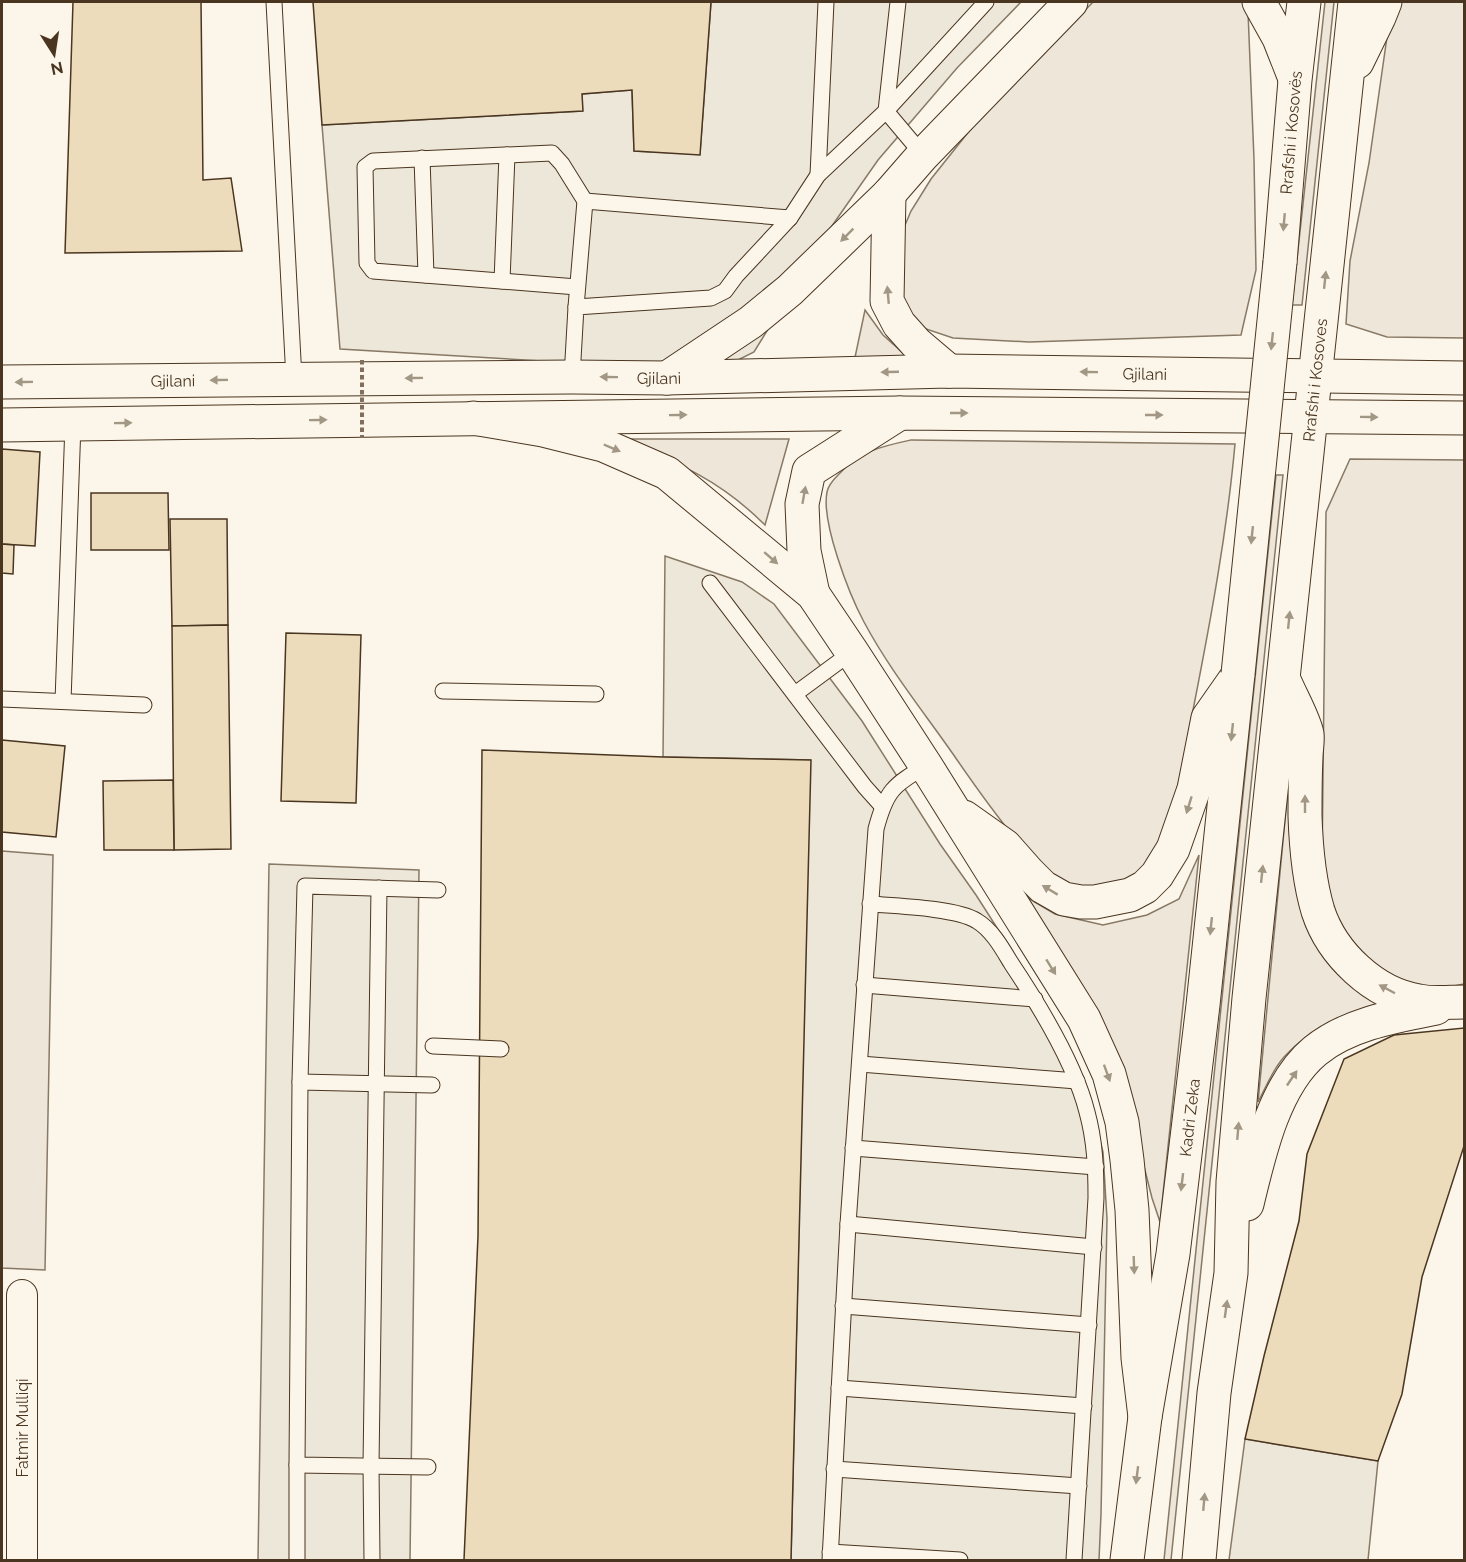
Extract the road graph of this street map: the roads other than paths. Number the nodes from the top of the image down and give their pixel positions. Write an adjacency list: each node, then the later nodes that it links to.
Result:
1 (274, 2): 29 (lane)
2 (826, 2): 16 (lane)
3 (898, 2): 12 (lane)
4 (986, 2): 12 (lane)
5 (1071, 2): 14 (main road)
6 (1259, 2): 10 (main road)
7 (1304, 2): 10 (main road, Rrafshi i Kosovës)
8 (1355, 2): 11 (main road)
9 (1385, 2): 11 (main road)
10 (1296, 80): 40 (main road, Rrafshi i Kosovës, one-way to 40, bridge)
11 (1347, 83): 25 (main road, Rrafshi i Kosoves, one-way to 11)
12 (886, 111): 14 (lane); 16 (lane)
13 (507, 155): 15 (lane); 18 (lane); 21 (lane)
14 (923, 155): 17 (main road)
15 (422, 158): 20 (lane); 20 (lane)
16 (818, 176): 19 (lane)
17 (888, 194): 24 (main road, one-way to 17); 27 (main road, one-way to 27)
18 (585, 201): 19 (lane); 22 (lane)
19 (789, 218): 23 (lane)
20 (426, 275): 21 (lane)
21 (502, 281): 22 (lane)
22 (577, 287): 23 (lane)
23 (576, 308): 26 (lane)
24 (949, 371): 25 (main road, Gjilani, one-way to 24); 27 (main road, Gjilani, one-way to 27)
25 (1315, 375): 28 (main road, Gjilani); 32 (main road, Rrafshi i Kosoves)
26 (572, 377): 27 (main road, Gjilani, one-way to 26); 29 (main road, Gjilani, one-way to 29)
27 (667, 378)
28 (1464, 378)
29 (294, 379): 30 (main road, Gjilani, one-way to 30)
30 (2, 382)
31 (900, 413): 32 (main road, one-way to 32); 33 (main road, one-way to 31); 38 (main road, one-way to 31)
32 (1311, 416): 34 (main road, one-way to 34); 41 (main road, Rrafshi i Kosoves, one-way to 32)
33 (473, 418): 35 (main road, one-way to 33); 38 (main road, one-way to 38)
34 (1464, 418)
35 (73, 424): 36 (main road); 46 (lane)
36 (2, 425)
37 (710, 584): 44 (lane)
38 (813, 594): 39 (main road)
39 (852, 651): 44 (lane); 48 (main road)
40 (1238, 674): 50 (main road, one-way to 50); 74 (main road, Kadri Zeka, one-way to 74)
41 (1283, 678): 56 (main road, one-way to 41); 68 (main road, one-way to 41)
42 (443, 691): 43 (lane)
43 (596, 694)
44 (795, 694): 49 (lane)
45 (2, 699): 46 (lane)
46 (63, 701): 47 (lane)
47 (144, 705)
48 (926, 766): 49 (lane); 50 (main road)
49 (882, 806): 53 (lane)
50 (954, 810): 74 (main road, one-way to 74)
51 (378, 888): 52 (lane); 61 (lane); 62 (lane)
52 (438, 890)
53 (870, 904): 54 (lane); 55 (lane)
54 (864, 985): 55 (lane); 59 (lane)
55 (1035, 999): 60 (lane)
56 (1464, 1002): 68 (main road, one-way to 56)
57 (433, 1046): 58 (lane)
58 (501, 1049)
59 (860, 1064): 60 (lane); 64 (lane)
60 (1077, 1081): 65 (lane)
61 (300, 1082): 62 (lane); 75 (lane)
62 (375, 1084): 63 (lane); 76 (lane)
63 (432, 1085)
64 (853, 1148): 65 (lane); 66 (lane)
65 (1096, 1167): 67 (lane)
66 (848, 1224): 67 (lane); 70 (lane)
67 (1094, 1247): 71 (lane)
68 (1231, 1273): 87 (main road, one-way to 68)
69 (22, 1295): 81 (street, Fatmir Mulliqi)
70 (843, 1306): 71 (lane); 72 (lane)
71 (1089, 1325): 73 (lane)
72 (839, 1388): 73 (lane); 78 (lane)
73 (1084, 1406): 79 (lane)
74 (1145, 1417): 86 (main road, Kadri Zeka, one-way to 86)
75 (297, 1465): 76 (lane); 82 (lane)
76 (370, 1466): 77 (lane); 83 (lane)
77 (428, 1467)
78 (834, 1469): 79 (lane); 80 (lane)
79 (1079, 1486): 85 (lane)
80 (830, 1556): 84 (lane)
81 (22, 1560)
82 (297, 1560)
83 (372, 1560)
84 (960, 1560)
85 (1074, 1560)
86 (1127, 1560)
87 (1198, 1560)

